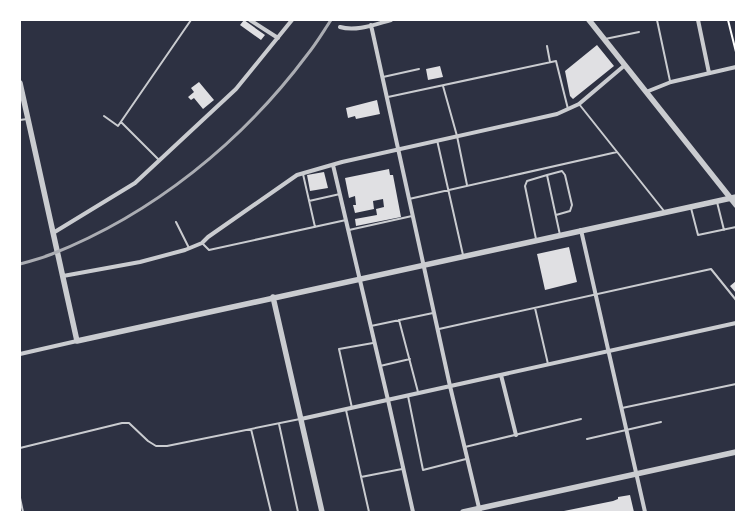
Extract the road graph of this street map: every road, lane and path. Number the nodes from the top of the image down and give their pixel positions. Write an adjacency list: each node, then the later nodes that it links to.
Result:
1 (191, 20): 32 (lane)
2 (250, 20): 12 (street)
3 (292, 20): 12 (street)
4 (391, 20): 9 (street)
5 (589, 20): 13 (street)
6 (657, 20): 22 (lane)
7 (698, 20): 20 (street)
8 (728, 20): 15 (path)
9 (371, 25): 10 (street); 21 (street)
10 (340, 27)
11 (639, 32): 13 (lane)
12 (278, 38): 37 (street)
13 (604, 40): 17 (street)
14 (547, 46): 16 (lane)
15 (736, 52)
16 (550, 62): 24 (lane); 28 (lane)
17 (625, 65): 25 (street); 27 (street)
18 (736, 67): 20 (street)
19 (419, 69): 21 (lane)
20 (709, 73): 22 (street)
21 (382, 78): 26 (street)
22 (671, 82): 25 (street)
23 (20, 84): 30 (street)
24 (443, 85): 26 (lane); 33 (lane)
25 (646, 92): 44 (street)
26 (387, 97): 35 (street)
27 (579, 104): 28 (street); 36 (lane)
28 (568, 109): 33 (street)
29 (104, 116): 32 (lane)
30 (28, 118): 31 (lane); 60 (street)
31 (20, 120)
32 (120, 122): 37 (lane)
33 (457, 136): 34 (street); 41 (lane)
34 (437, 140): 35 (street); 42 (lane)
35 (398, 149): 38 (street); 45 (street)
36 (617, 152): 41 (lane); 50 (lane)
37 (160, 160): 60 (street)
38 (332, 165): 39 (street); 43 (street)
39 (303, 174): 46 (lane); 63 (street)
40 (547, 174): 51 (lane); 51 (lane); 62 (lane)
41 (467, 186): 42 (lane)
42 (448, 190): 45 (lane); 65 (lane)
43 (340, 194): 46 (lane); 53 (street)
44 (733, 197): 47 (street); 48 (street)
45 (409, 199): 52 (street)
46 (309, 201): 55 (lane)
47 (717, 201): 49 (street); 59 (lane)
48 (736, 205)
49 (691, 206): 50 (street); 59 (lane)
50 (665, 212): 58 (street)
51 (556, 215): 61 (lane)
52 (412, 216): 57 (lane); 66 (street)
53 (346, 220): 55 (lane); 57 (street)
54 (176, 222): 64 (lane)
55 (315, 227): 63 (lane)
56 (736, 227): 59 (lane)
57 (348, 230): 68 (street)
58 (581, 230): 61 (street); 69 (street)
59 (724, 230)
60 (53, 233): 67 (street)
61 (560, 235): 62 (street)
62 (536, 240): 65 (street)
63 (202, 243): 64 (street)
64 (190, 249): 67 (street)
65 (463, 256): 66 (street)
66 (424, 265): 68 (street); 73 (street)
67 (63, 276): 78 (street)
68 (359, 279): 70 (street); 76 (street)
69 (596, 294): 71 (lane); 72 (lane); 80 (street)
70 (273, 298): 78 (street); 94 (street)
71 (736, 300)
72 (535, 308): 77 (lane); 83 (lane)
73 (434, 312): 74 (lane); 77 (street)
74 (399, 320): 76 (lane); 82 (lane)
75 (736, 323): 80 (street)
76 (370, 326): 79 (street)
77 (438, 330): 87 (street)
78 (77, 341): 81 (street)
79 (375, 343): 84 (street); 91 (lane)
80 (608, 351): 83 (street); 92 (street)
81 (20, 354)
82 (410, 359): 84 (lane); 88 (lane)
83 (548, 364): 85 (street)
84 (380, 366): 90 (street)
85 (501, 375): 87 (street); 100 (street)
86 (736, 384): 92 (lane)
87 (450, 386): 88 (street); 102 (street)
88 (418, 393): 89 (street)
89 (408, 396): 90 (street); 105 (lane)
90 (388, 400): 91 (street); 106 (street)
91 (352, 408): 93 (street)
92 (621, 408): 99 (street)
93 (346, 410): 94 (street); 108 (lane)
94 (301, 419): 97 (lane); 114 (street)
95 (581, 419): 100 (lane)
96 (661, 422): 99 (lane)
97 (279, 424): 98 (lane); 113 (lane)
98 (251, 429): 103 (lane); 112 (lane)
99 (627, 430): 101 (lane); 107 (street)
100 (516, 435): 102 (lane)
101 (587, 439)
102 (465, 447): 105 (street)
103 (20, 448)
104 (736, 452): 107 (street)
105 (467, 459): 110 (street)
106 (403, 469): 108 (lane); 116 (street)
107 (637, 474): 110 (street); 118 (street)
108 (361, 477): 115 (lane)
109 (20, 498): 111 (lane)
110 (480, 510): 117 (street)
111 (23, 512)
112 (271, 512)
113 (298, 512)
114 (322, 512)
115 (369, 512)
116 (413, 512)
117 (463, 512)
118 (645, 512)

